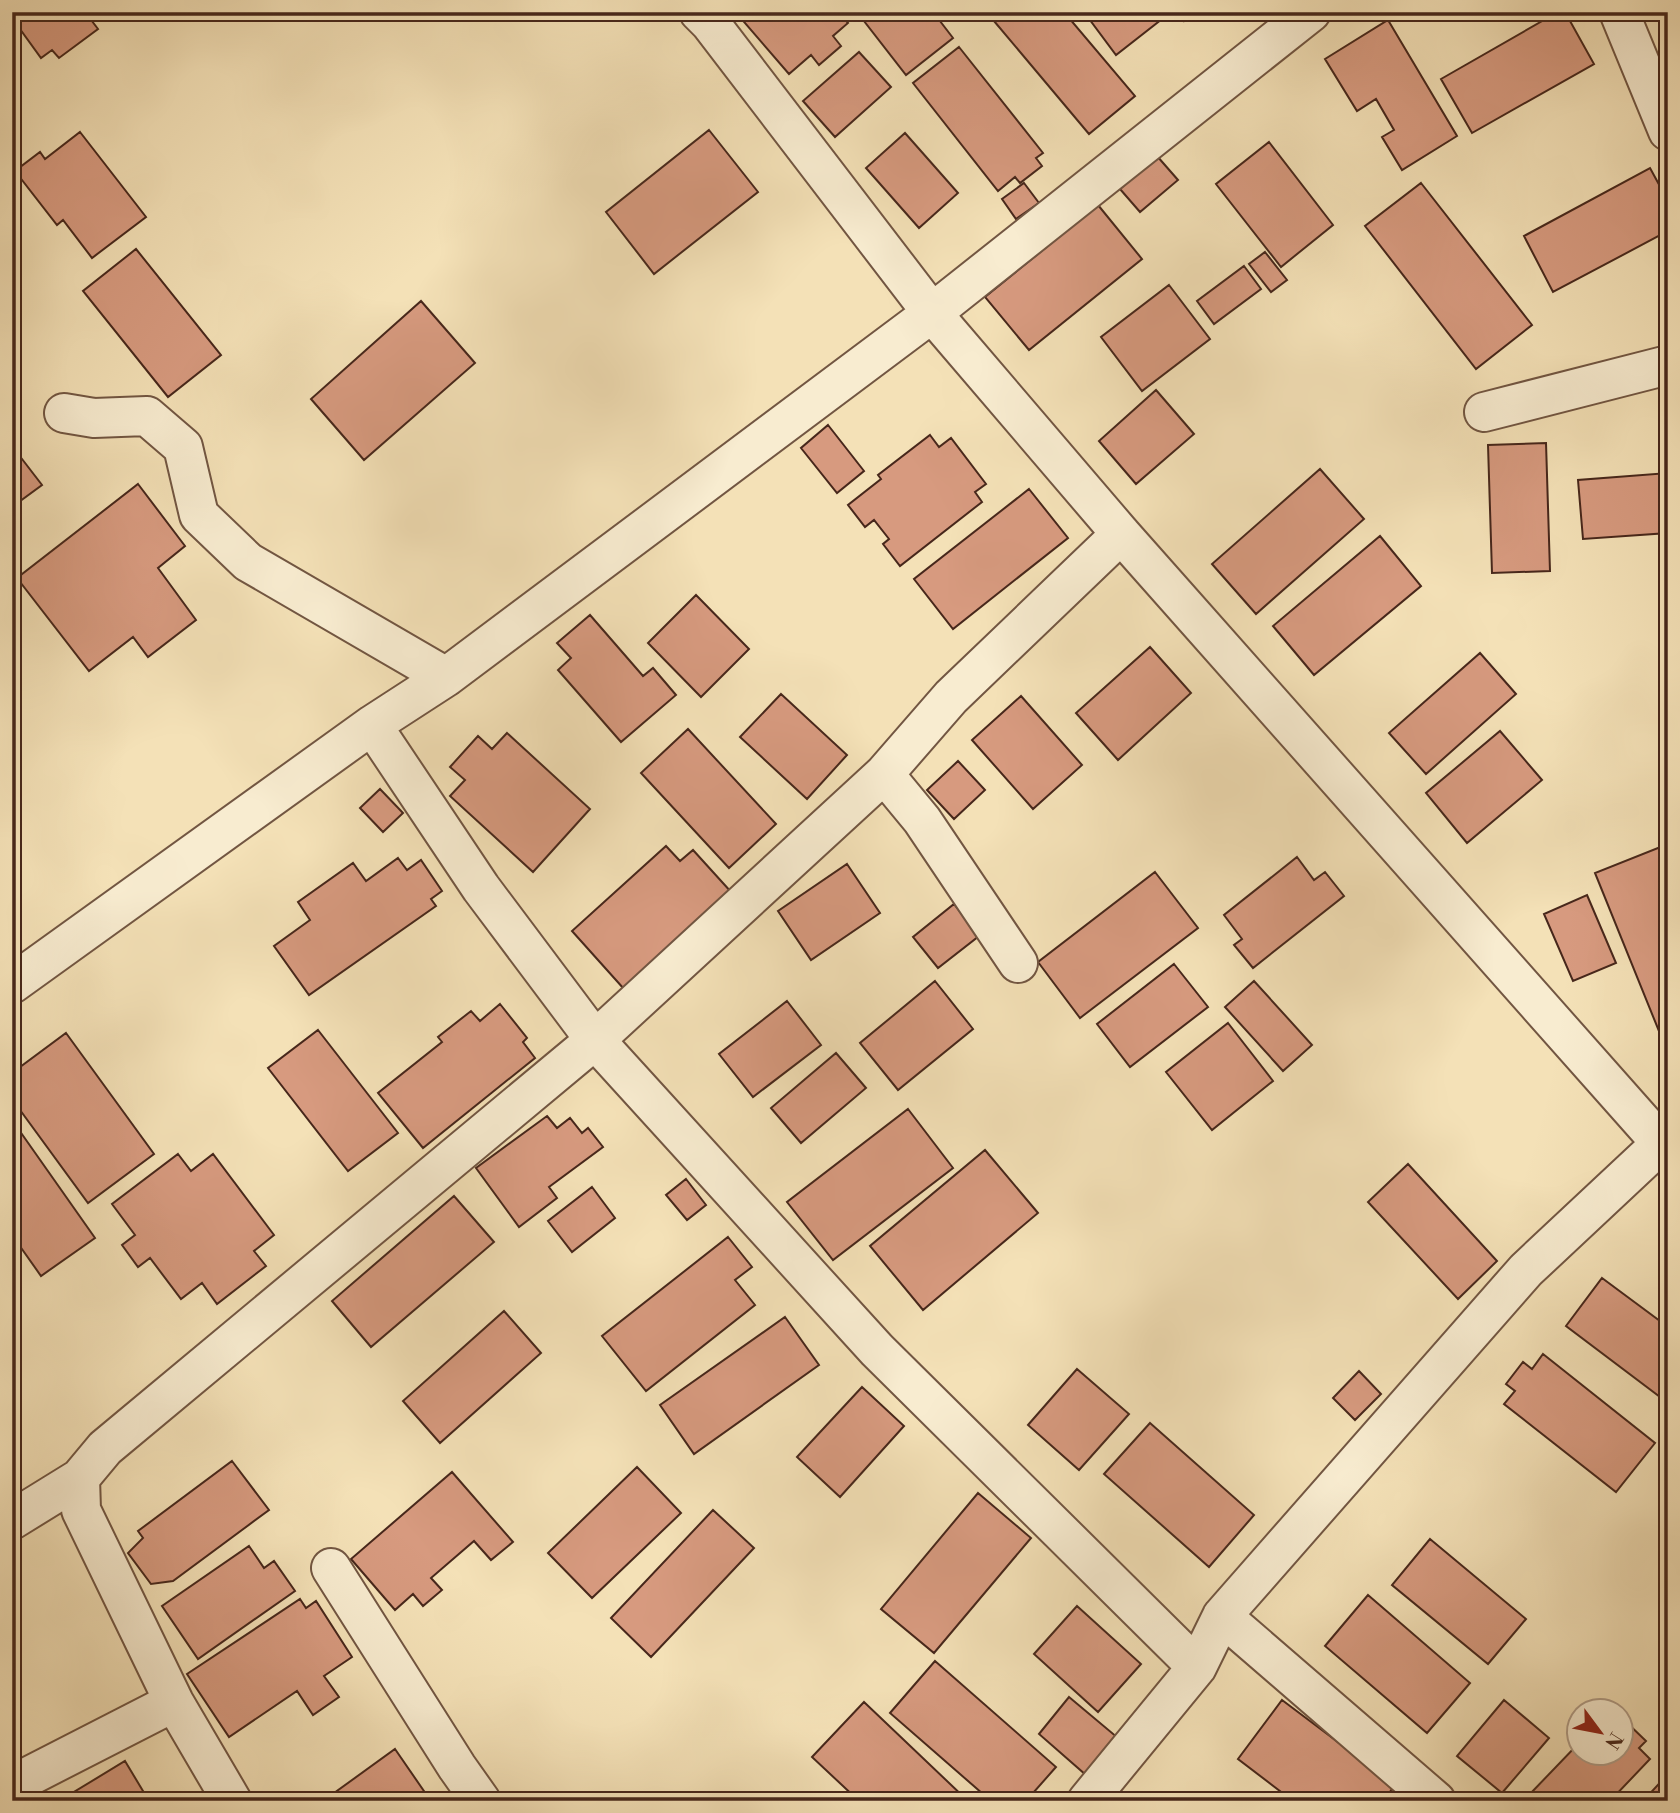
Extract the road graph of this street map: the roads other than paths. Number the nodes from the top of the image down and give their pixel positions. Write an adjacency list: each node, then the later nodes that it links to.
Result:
1 (1311, 12): 5 (street)
2 (1619, 12): 4 (street)
3 (710, 16): 5 (street)
4 (1668, 131)
5 (932, 313): 9 (street); 10 (street)
6 (1668, 365): 7 (street)
7 (1484, 412)
8 (64, 413): 10 (street)
9 (1121, 534): 12 (street); 16 (street)
10 (446, 677): 11 (street)
11 (372, 725): 14 (street); 15 (street)
12 (884, 775): 13 (street); 15 (street)
13 (1018, 962)
14 (12, 984)
15 (595, 1040): 17 (street); 21 (street)
16 (1665, 1140): 20 (street)
17 (80, 1478): 18 (street); 22 (street)
18 (12, 1520)
19 (331, 1567): 25 (street)
20 (1222, 1616): 21 (street); 27 (street)
21 (1197, 1667): 26 (street)
22 (174, 1702): 23 (street); 24 (street)
23 (12, 1784)
24 (232, 1801)
25 (481, 1801)
26 (1087, 1801)
27 (1436, 1801)

